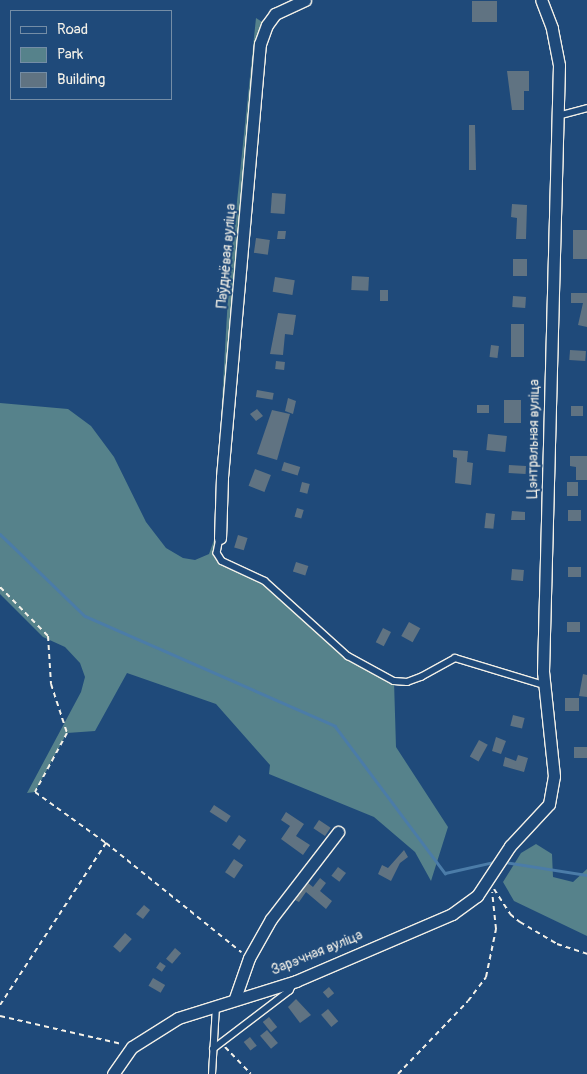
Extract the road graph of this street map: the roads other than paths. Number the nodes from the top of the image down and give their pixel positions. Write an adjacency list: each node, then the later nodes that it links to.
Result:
1 (305, 0): 5 (street, Паўднёвая вуліца)
2 (541, 0): 4 (street, Цэнтральная вуліца)
3 (587, 108): 4 (lane)
4 (556, 116): 6 (street, Цэнтральная вуліца)
5 (220, 538): 6 (lane)
6 (544, 685): 8 (street, Цэнтральная вуліца)
7 (338, 832): 10 (street)
8 (498, 860): 9 (street, Зарэчная вуліца)
9 (296, 981): 10 (street, Зарэчная вуліца); 12 (lane)
10 (235, 998): 11 (street, Зарэчная вуліца)
11 (216, 1005): 12 (lane); 13 (street, Зарэчная вуліца)
12 (213, 1049): 14 (lane)
13 (113, 1074)
14 (212, 1074)

